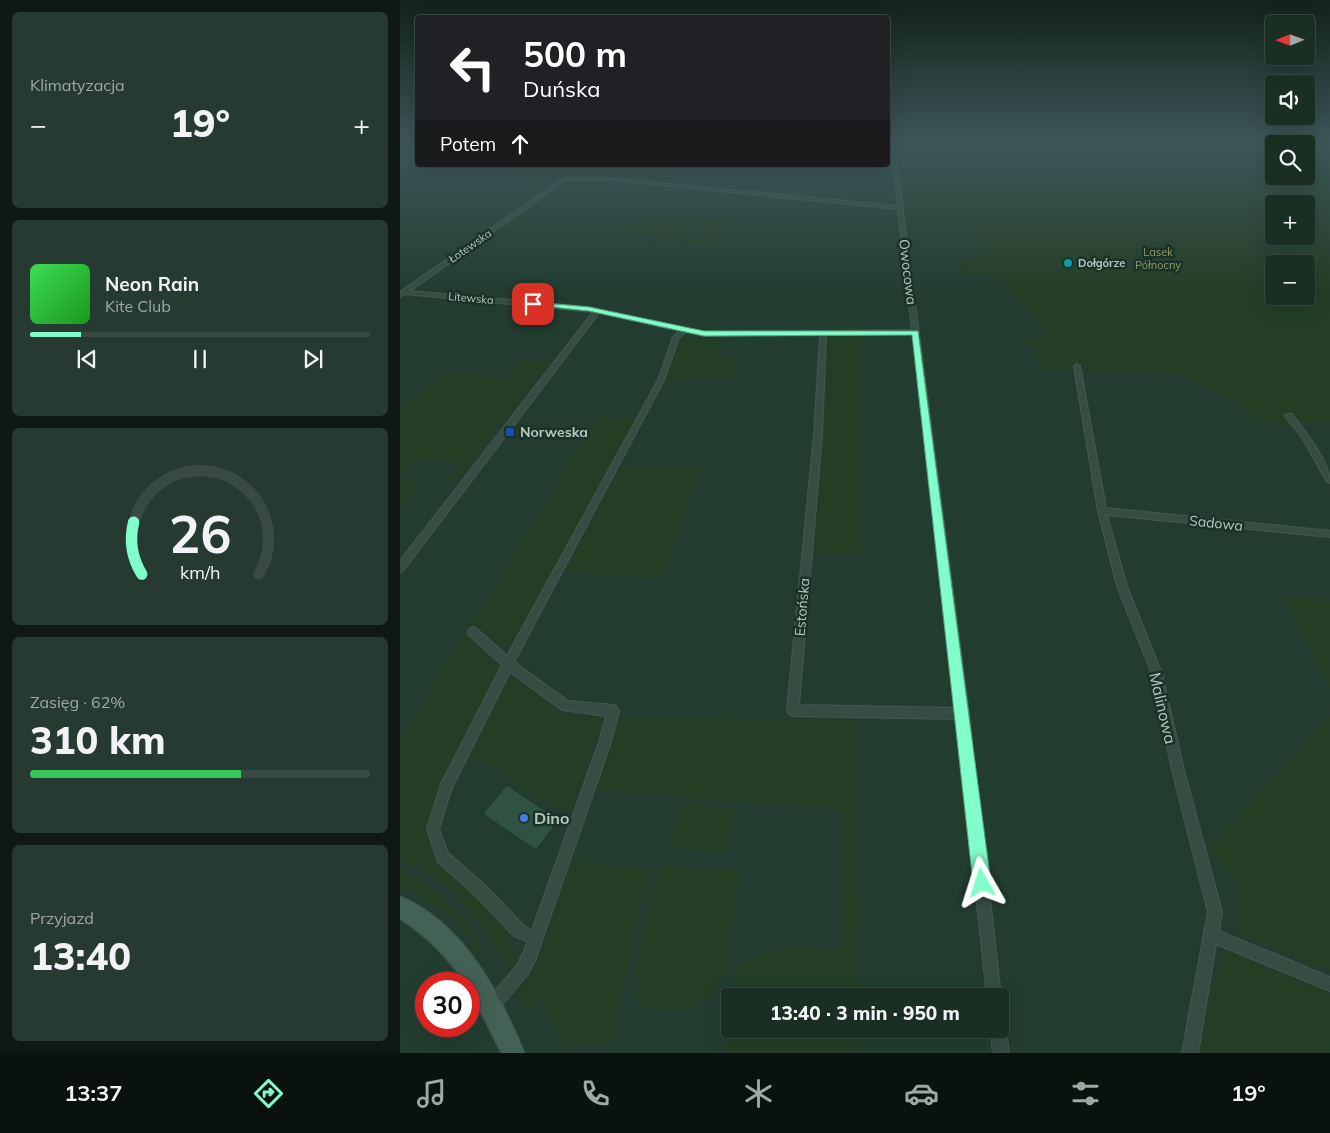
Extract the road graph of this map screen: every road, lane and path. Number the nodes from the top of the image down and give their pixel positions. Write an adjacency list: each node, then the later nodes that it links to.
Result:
1 (546, 192): 5 (street, Łotewska)
2 (740, 192): 4 (street, Łotewska)
3 (899, 192): 4 (street, Owocowa)
4 (900, 208): 8 (street, Owocowa)
5 (402, 294): 6 (street, Litewska)
6 (597, 312): 7 (street, Litewska); 15 (street)
7 (684, 331): 9 (street, Litewska); 17 (street)
8 (916, 332): 9 (street, Litewska); 18 (street, Owocowa)
9 (823, 334): 18 (street, Estońska)
10 (1078, 366): 13 (street, Malinowa)
11 (1289, 416): 12 (street)
12 (1330, 480)
13 (1102, 511): 14 (street, Sadowa); 20 (street, Malinowa)
14 (1330, 534)
15 (400, 568)
16 (473, 632): 17 (street)
17 (508, 664): 21 (street); 21 (street)
18 (963, 714): 23 (street, Owocowa)
19 (400, 907): 24 (main road)
20 (1212, 935): 22 (street); 28 (street, Malinowa)
21 (536, 939): 24 (street)
22 (1330, 984)
23 (993, 988)
24 (491, 1007): 26 (main road)
25 (999, 1038): 27 (street)
26 (513, 1053)
27 (1001, 1053)
28 (1190, 1053)

